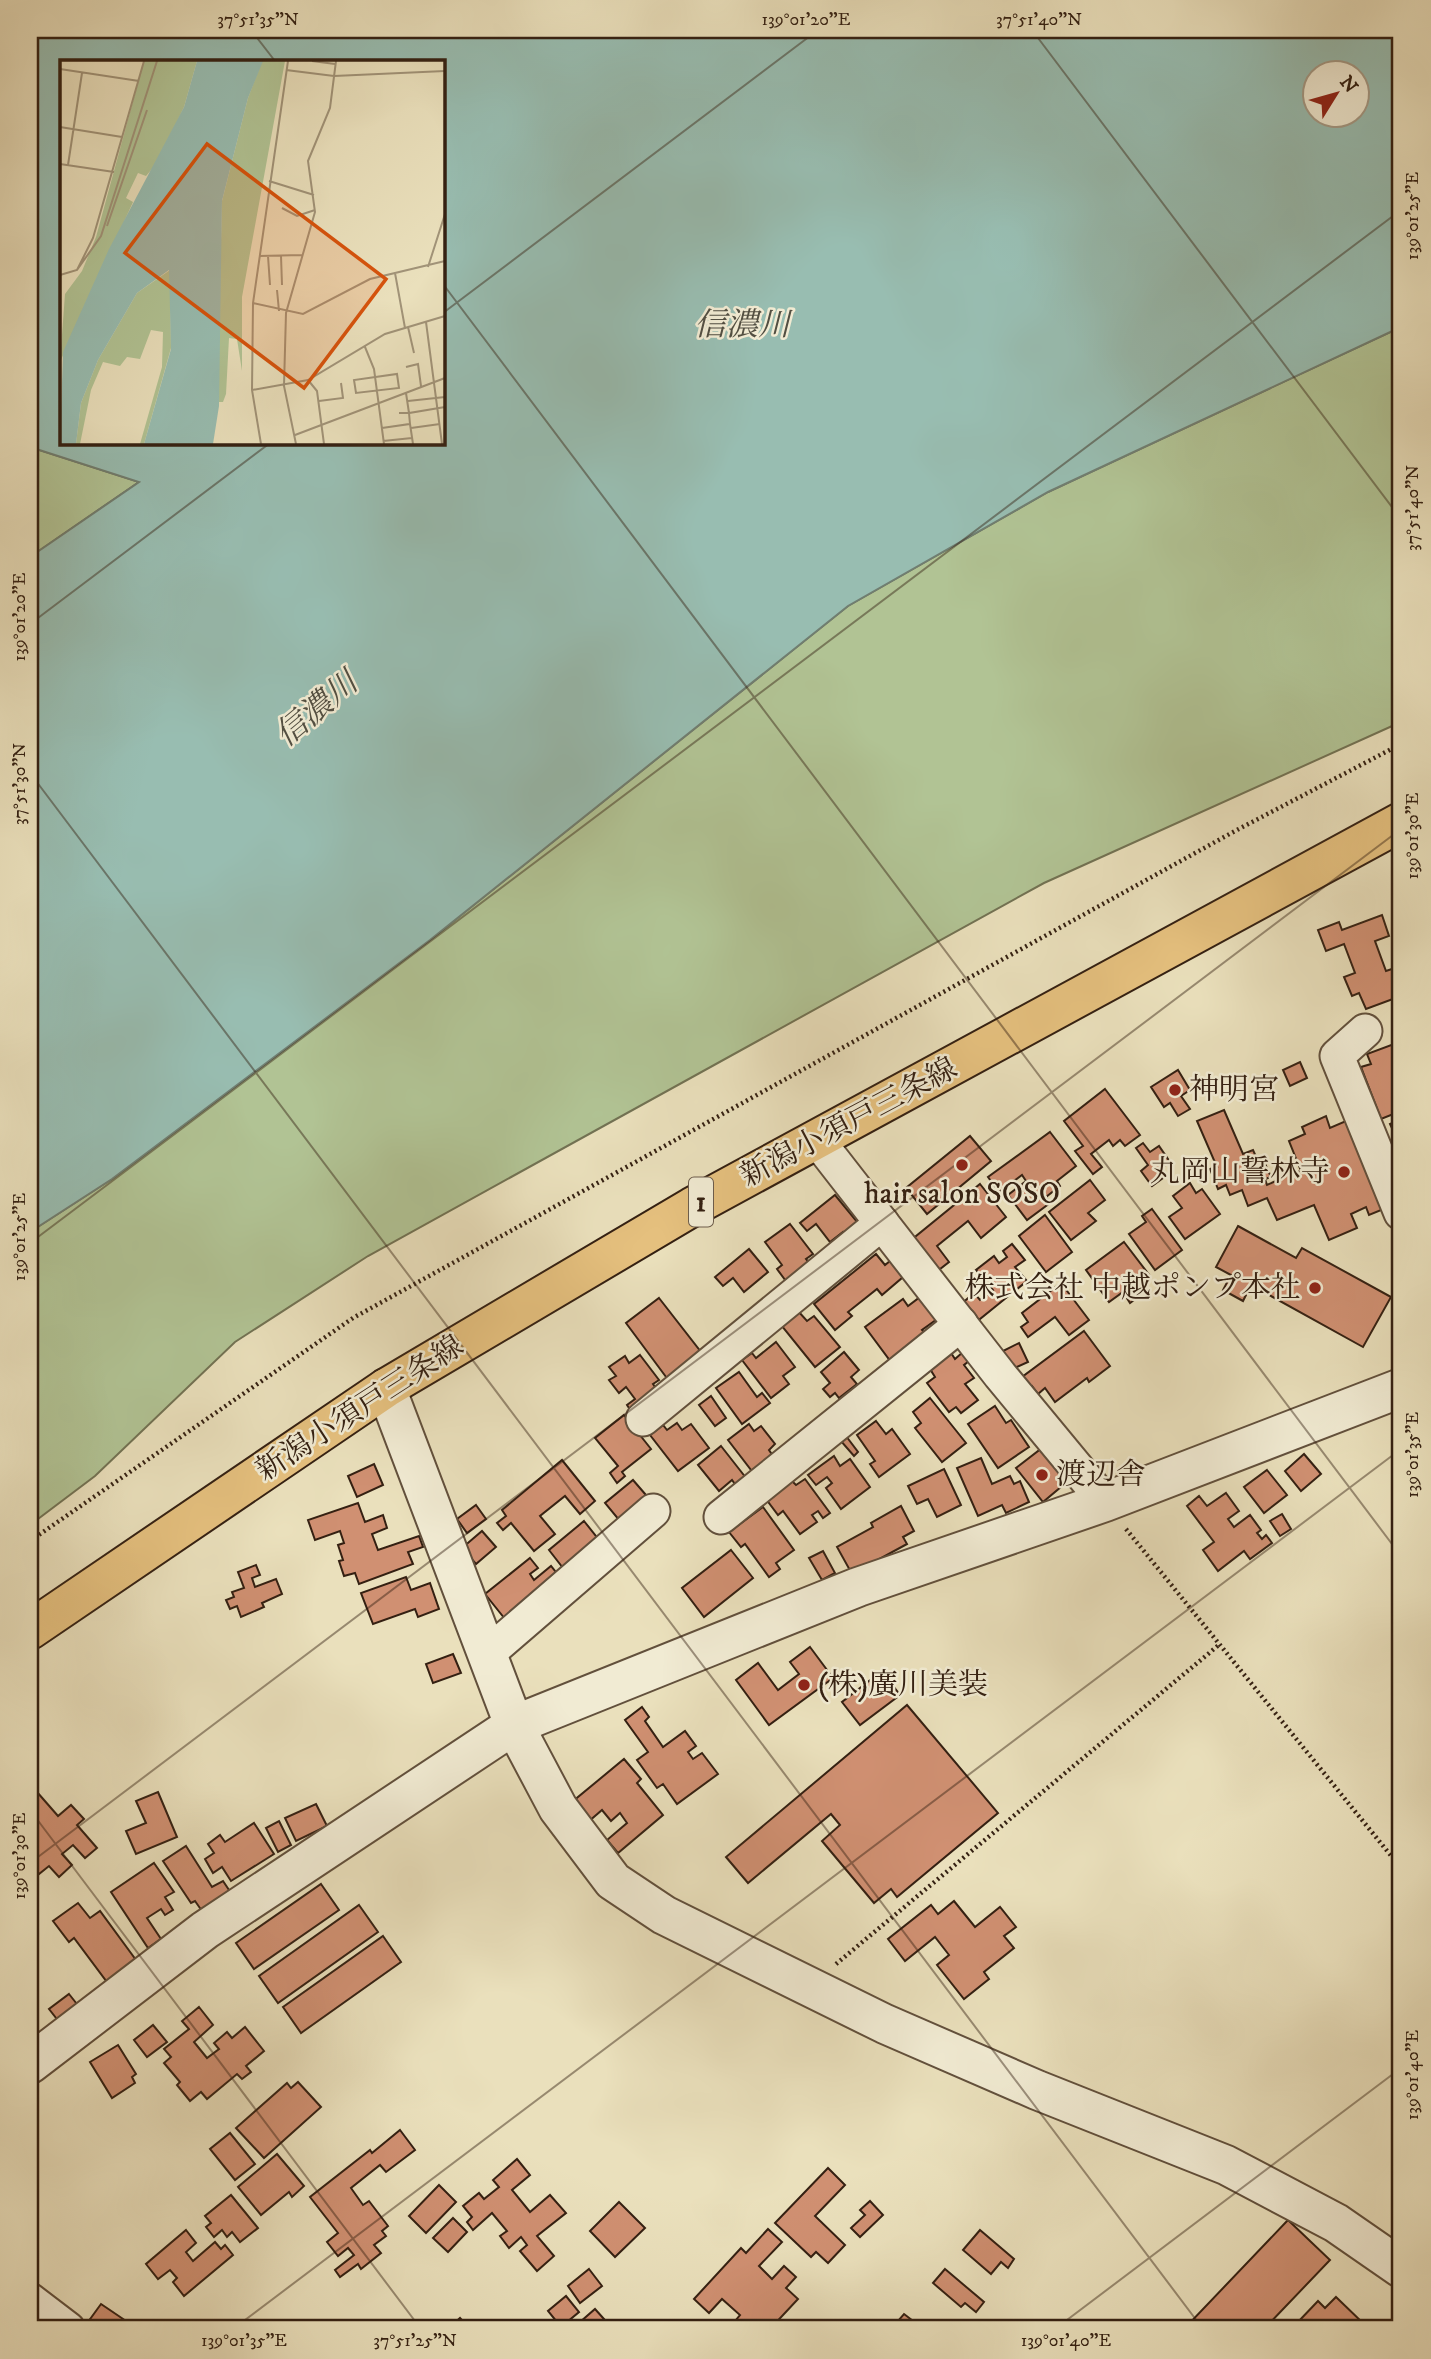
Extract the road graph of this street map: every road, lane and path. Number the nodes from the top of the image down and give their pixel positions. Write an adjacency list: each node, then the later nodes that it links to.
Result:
1 (1401, 744): 14 (path)
2 (1401, 822): 4 (main road, 新潟小須戸三条線 / 1)
3 (1366, 1031): 5 (street)
4 (818, 1140): 6 (street); 8 (main road, 新潟小須戸三条線 / 1)
5 (1401, 1213)
6 (882, 1223): 7 (street); 10 (street)
7 (961, 1324): 11 (street); 13 (street)
8 (386, 1388): 15 (main road, 新潟小須戸三条線 / 1); 17 (street)
9 (1401, 1388): 11 (street)
10 (643, 1419)
11 (1105, 1502): 16 (path); 18 (street)
12 (653, 1511): 17 (street)
13 (721, 1517)
14 (30, 1541)
15 (30, 1630)
16 (1220, 1644): 19 (path); 20 (path)
17 (485, 1655): 18 (street)
18 (514, 1725): 20 (street); 21 (street)
19 (1401, 1868)
20 (809, 1986): 22 (street)
21 (30, 2063)
22 (1401, 2268)
23 (30, 2300): 24 (street)
24 (68, 2329)

